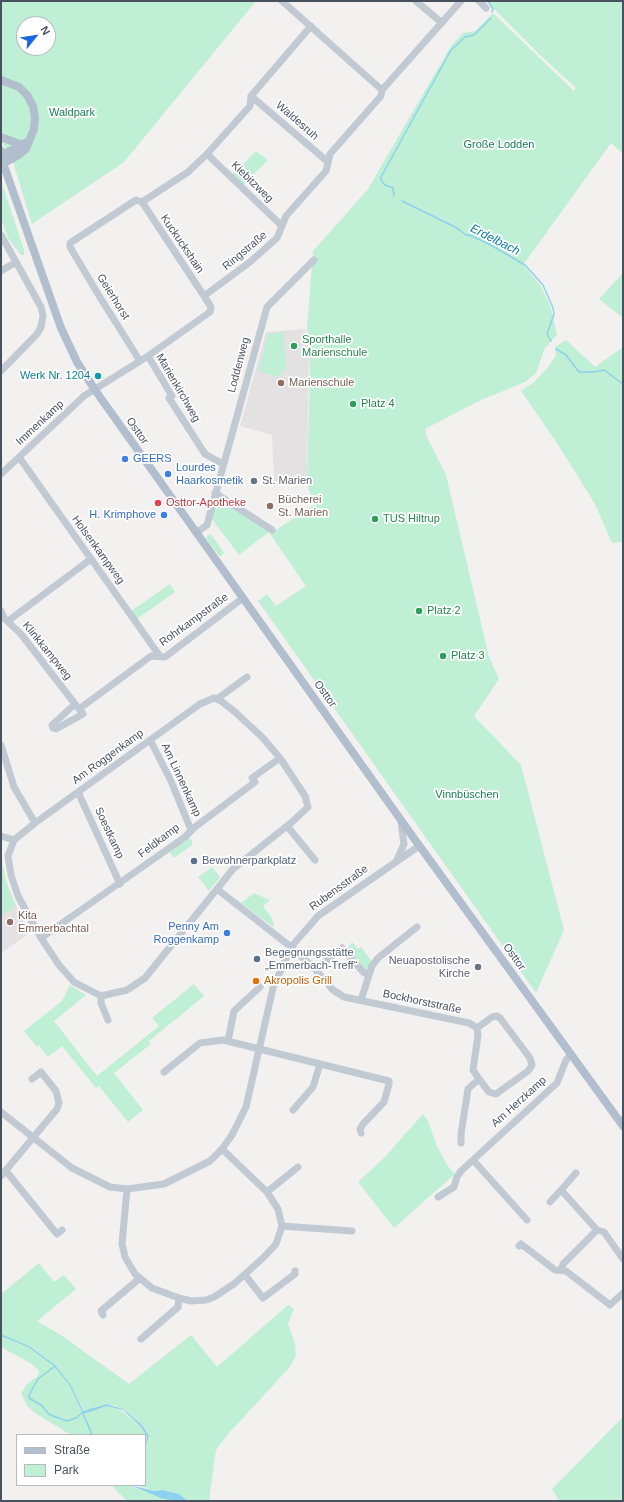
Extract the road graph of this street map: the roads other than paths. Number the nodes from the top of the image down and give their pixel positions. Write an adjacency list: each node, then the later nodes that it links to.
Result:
1 (282, 1): 7 (street)
2 (416, 1): 6 (street)
3 (460, 1): 6 (street, Ringstraße)
4 (479, 1): 5 (street)
5 (486, 8)
6 (442, 23): 9 (street, Ringstraße)
7 (311, 26): 9 (street); 10 (street)
8 (1, 80): 12 (main road)
9 (382, 90): 16 (street, Ringstraße)
10 (251, 96): 14 (street); 16 (street, Waldesruh)
11 (1, 137): 13 (main road)
12 (30, 140): 13 (main road); 15 (main road)
13 (22, 145): 15 (main road)
14 (207, 154): 17 (street); 18 (street, Kiebitzweg)
15 (4, 156): 27 (main road, Osttor)
16 (328, 162): 18 (street, Ringstraße)
17 (142, 202): 23 (street, Kuckuckshain); 25 (street, Geierhorst)
18 (282, 226): 23 (street, Ringstraße)
19 (1, 235): 21 (street)
20 (314, 260): 29 (street, Loddenweg)
21 (16, 262): 22 (street); 26 (street)
22 (1, 271)
23 (204, 296): 24 (street)
24 (148, 356): 25 (street); 29 (street, Marienkirchweg)
25 (140, 361): 27 (street)
26 (1, 372)
27 (95, 390): 28 (street, Immenkamp); 33 (main road, Osttor)
28 (19, 457): 30 (street, Immenkamp); 34 (street, Holsenkampweg)
29 (223, 464): 31 (street, Loddenweg)
30 (1, 474)
31 (215, 493): 32 (street); 33 (street, Loddenweg)
32 (272, 530)
33 (196, 533): 35 (main road, Osttor)
34 (91, 559): 37 (street); 38 (street, Holsenkampweg)
35 (243, 598): 38 (street, Rohrkampstraße); 46 (main road, Osttor)
36 (1, 612): 37 (street, Klinkkampweg)
37 (8, 621): 41 (street, Klinkkampweg)
38 (159, 655): 41 (street, Rohrkampstraße)
39 (247, 677): 40 (street, Am Roggenkamp)
40 (217, 699): 42 (street, Am Roggenkamp); 44 (street)
41 (77, 707)
42 (150, 740): 45 (street, Am Roggenkamp); 49 (street, Am Linnenkamp)
43 (1, 745): 47 (street)
44 (280, 758): 48 (street); 49 (street, Feldkamp)
45 (78, 792): 47 (street, Am Roggenkamp); 55 (street, Soestkamp)
46 (400, 819): 52 (main road, Osttor); 54 (street)
47 (35, 823): 51 (street, Am Roggenkamp)
48 (287, 826): 53 (street); 56 (street)
49 (191, 830): 55 (street, Feldkamp)
50 (1, 836): 51 (street)
51 (14, 840): 58 (street)
52 (419, 846): 54 (street, Rubensstraße); 69 (main road, Osttor)
53 (315, 860)
54 (397, 860): 59 (street, Rubensstraße)
55 (120, 883): 58 (street, Feldkamp)
56 (217, 889): 59 (street); 63 (street)
57 (418, 927): 61 (street)
58 (41, 938): 63 (street)
59 (291, 947): 64 (street, Bockhorststraße); 68 (street, Rubensstraße)
60 (322, 964): 61 (street)
61 (369, 975): 64 (street)
62 (260, 987): 67 (street)
63 (101, 996): 65 (street)
64 (362, 1000): 66 (street, Bockhorststraße)
65 (108, 1020)
66 (477, 1028): 73 (street); 73 (street)
67 (228, 1041): 68 (street); 71 (street)
68 (258, 1050): 70 (street); 80 (street, Rubensstraße)
69 (571, 1054): 76 (main road, Osttor); 81 (street, Am Herzkamp)
70 (320, 1064): 74 (street); 77 (street)
71 (164, 1072)
72 (32, 1079): 78 (street)
73 (479, 1079): 79 (street)
74 (293, 1110)
75 (1, 1112): 78 (street, Rubensstraße)
76 (623, 1126)
77 (361, 1133)
78 (33, 1138): 84 (street); 85 (street, Rubensstraße)
79 (461, 1143)
80 (222, 1149): 85 (street, Rubensstraße); 87 (street)
81 (473, 1160): 88 (street, Am Herzkamp); 90 (street)
82 (298, 1167): 87 (street)
83 (576, 1173): 86 (street)
84 (3, 1174): 92 (street)
85 (127, 1189): 100 (street)
86 (561, 1190): 89 (street); 93 (street)
87 (267, 1192): 91 (street)
88 (438, 1197)
89 (550, 1202)
90 (527, 1220)
91 (282, 1226): 94 (street); 99 (street)
92 (62, 1230)
93 (597, 1230): 96 (street); 97 (street)
94 (352, 1231)
95 (519, 1246): 97 (street)
96 (623, 1259)
97 (561, 1270): 101 (street)
98 (295, 1271): 99 (street)
99 (245, 1275): 102 (street)
100 (140, 1278): 102 (street); 103 (street)
101 (623, 1293)
102 (179, 1298): 104 (street)
103 (103, 1315)
104 (141, 1339)

